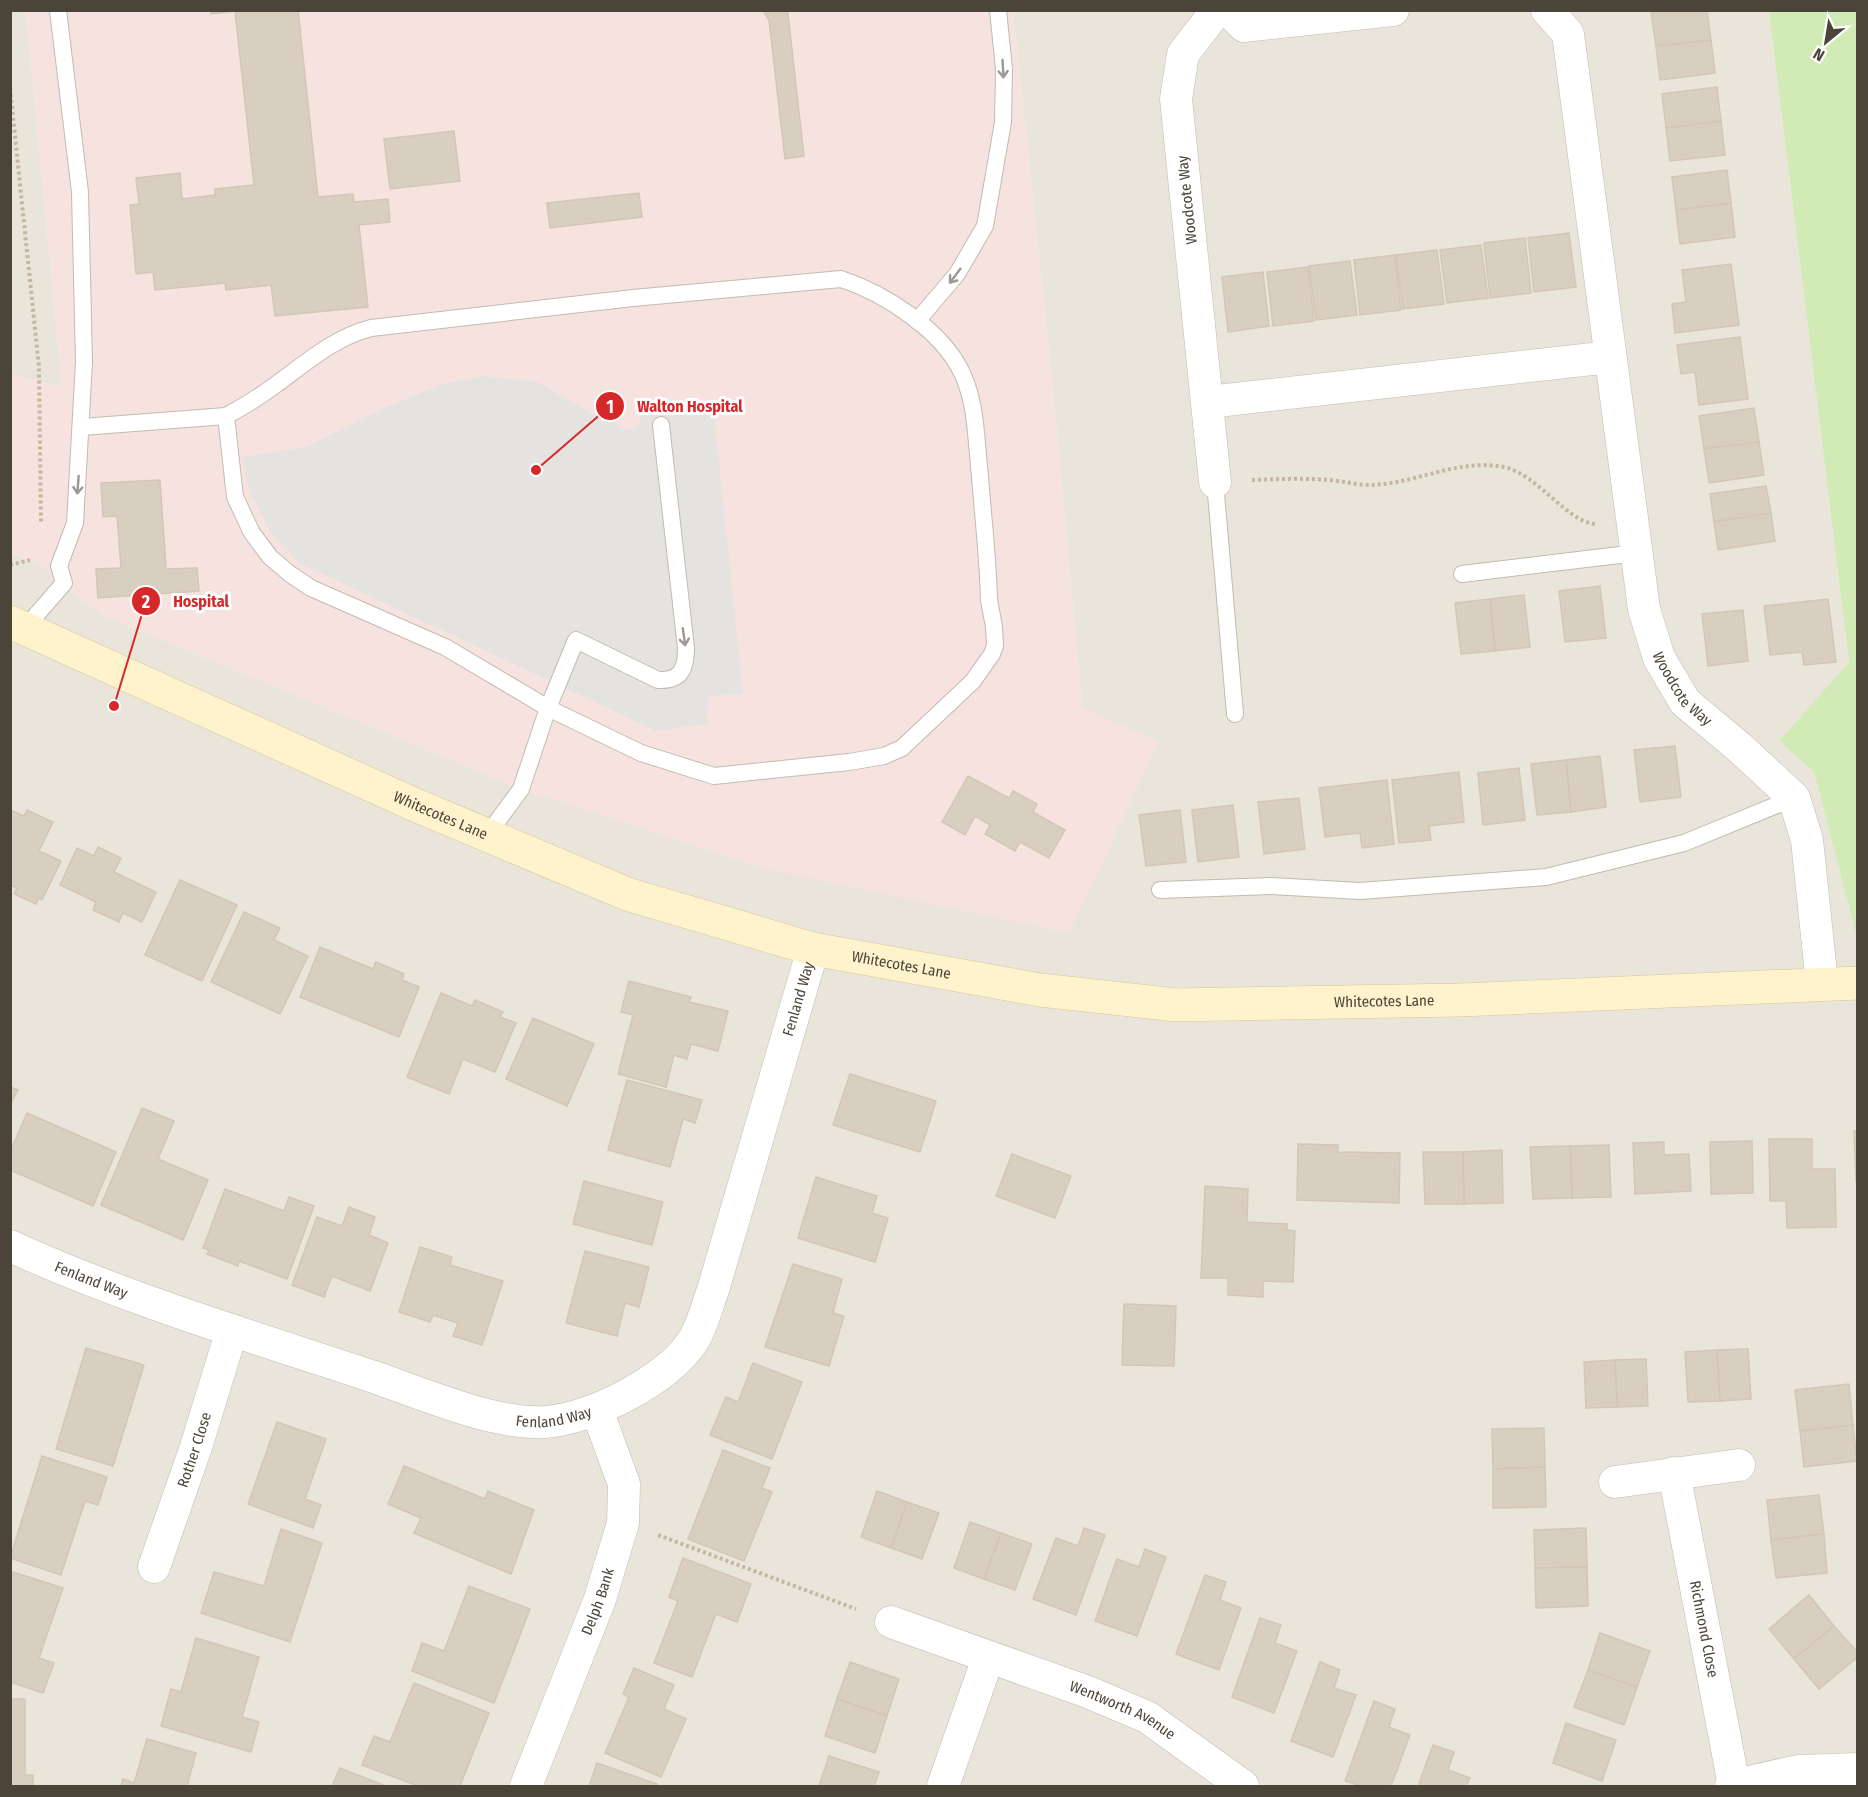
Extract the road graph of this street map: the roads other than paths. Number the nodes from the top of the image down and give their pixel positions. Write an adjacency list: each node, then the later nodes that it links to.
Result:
1 (58, 10): 12 (lane)
2 (998, 10): 7 (lane, one-way to 7)
3 (1217, 10): 9 (street, Woodcote Way)
4 (1228, 10): 5 (street)
5 (1393, 10)
6 (1547, 10): 8 (street, Woodcote Way)
7 (917, 321): 10 (lane); 17 (lane)
8 (1610, 357): 9 (street); 14 (street, Woodcote Way)
9 (1209, 402): 13 (street, Woodcote Way)
10 (226, 416): 12 (lane); 17 (lane)
11 (661, 425): 17 (lane, one-way to 17)
12 (82, 427): 16 (lane, one-way to 16)
13 (1215, 482): 18 (lane)
14 (1634, 539): 15 (lane); 19 (street, Woodcote Way)
15 (1462, 574)
16 (18, 625): 20 (street, Whitecotes Lane)
17 (548, 708): 20 (lane)
18 (1235, 714)
19 (1794, 798): 21 (lane); 23 (street, Woodcote Way)
20 (488, 834): 22 (street, Whitecotes Lane)
21 (1160, 890)
22 (813, 949): 23 (street, Whitecotes Lane); 27 (street, Fenland Way)
23 (1822, 983): 24 (street, Whitecotes Lane)
24 (1857, 983)
25 (10, 1246): 26 (street, Fenland Way)
26 (232, 1330): 27 (street, Fenland Way); 31 (street, Rother Close)
27 (597, 1410): 35 (street, Delph Bank)
28 (1739, 1465): 29 (street)
29 (1674, 1473): 30 (street); 38 (street, Richmond Close)
30 (1614, 1482)
31 (154, 1567)
32 (891, 1622): 33 (street, Wentworth Avenue)
33 (988, 1658): 36 (street); 37 (street, Wentworth Avenue)
34 (1857, 1769): 38 (street)
35 (526, 1786)
36 (943, 1786)
37 (1243, 1786)
38 (1732, 1786)

